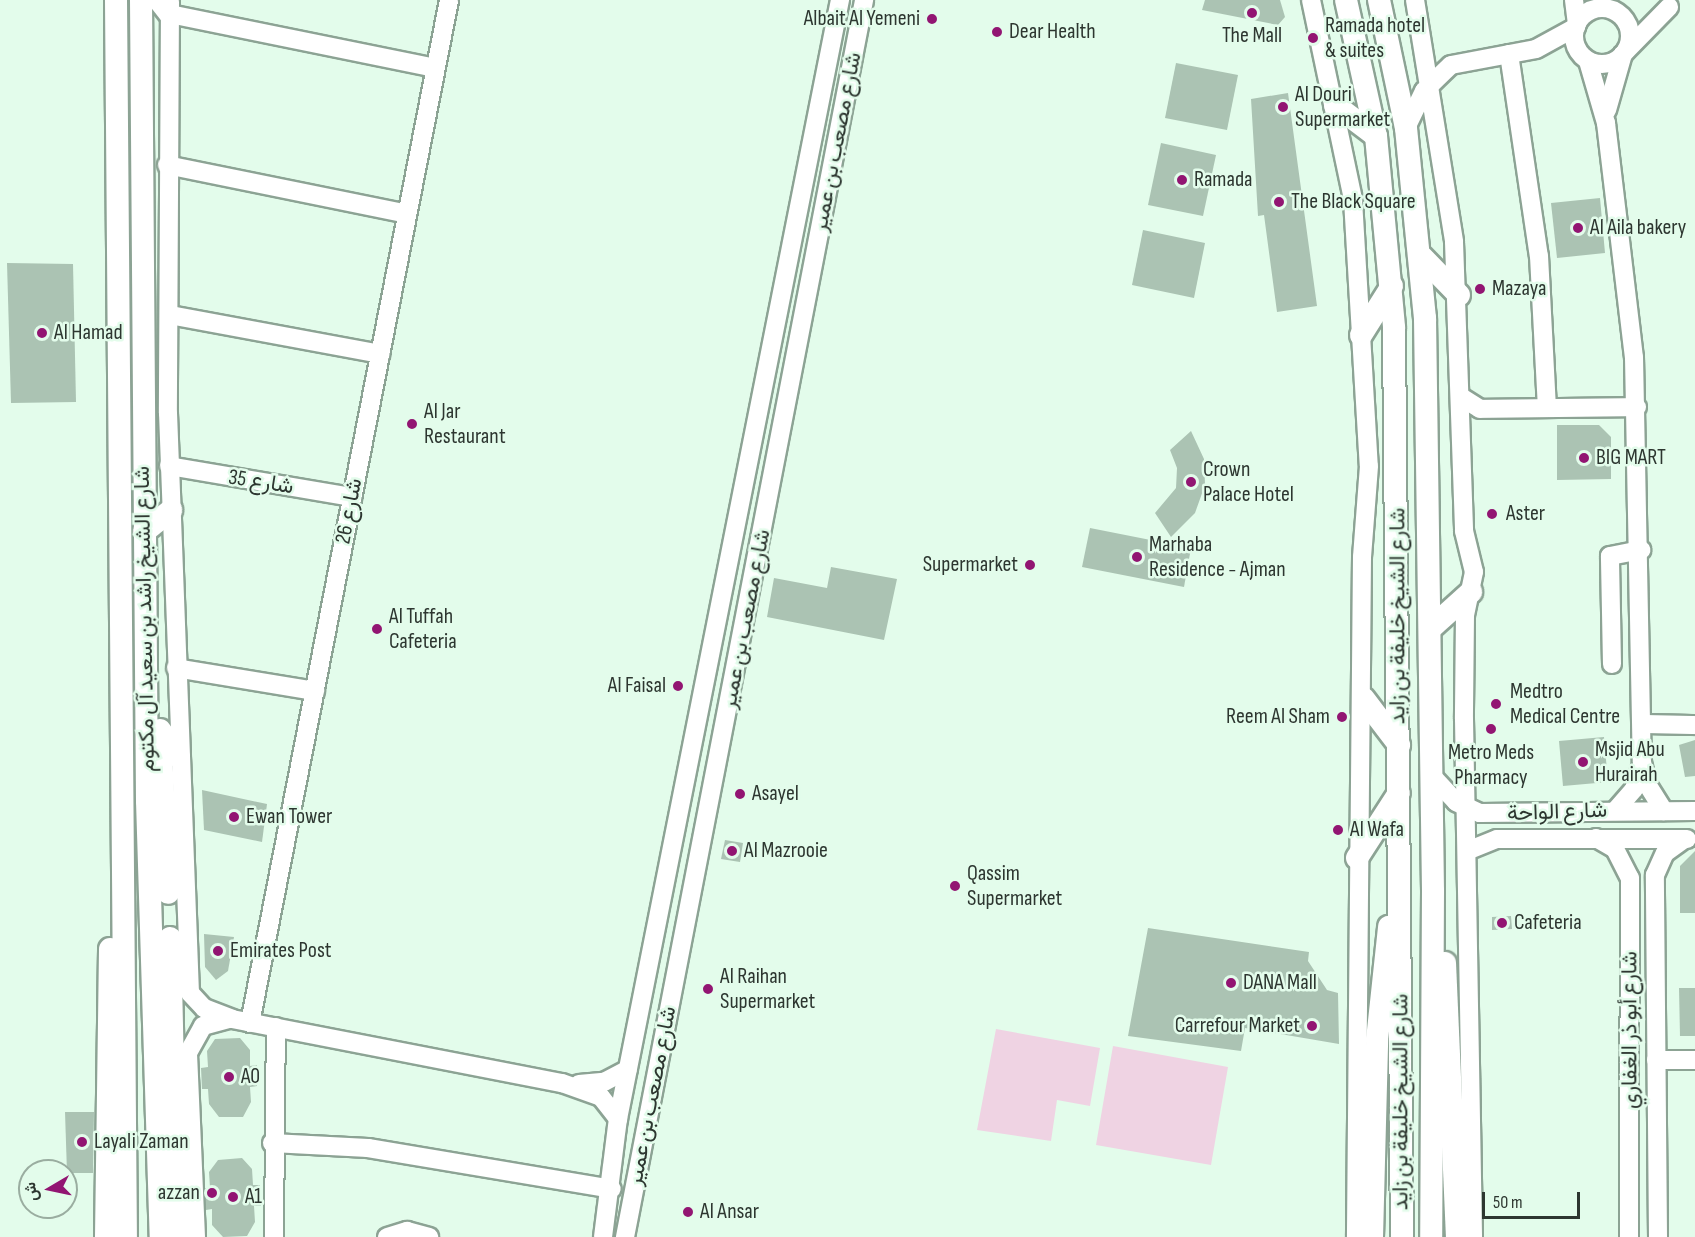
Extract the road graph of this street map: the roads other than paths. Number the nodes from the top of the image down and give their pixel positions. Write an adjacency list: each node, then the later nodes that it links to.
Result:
1 (116, 0): 59 (main road, شارع الشيخ راشد بن سعيد آل مكتوم)
2 (141, 0): 42 (main road, شارع الشيخ راشد بن سعيد آل مكتوم)
3 (448, 0): 22 (street, شارع 26)
4 (840, 0): 79 (street, شارع مصعب بن عمير)
5 (864, 0): 93 (street, شارع مصعب بن عمير)
6 (1311, 0): 24 (street)
7 (1346, 0): 27 (main road, شارع الشيخ خليفة بن زايد)
8 (1379, 0): 26 (main road, شارع الشيخ خليفة بن زايد)
9 (1415, 0): 17 (street)
10 (1574, 0): 14 (street)
11 (1673, 3): 15 (street); 18 (street)
12 (166, 5): 22 (street); 28 (street)
13 (1607, 5): 14 (street); 15 (street)
14 (1576, 25): 16 (street); 20 (street)
15 (1628, 28): 18 (street)
16 (1536, 49): 19 (street); 20 (street)
17 (1426, 51): 21 (street); 23 (street)
18 (1624, 53): 20 (street); 25 (street)
19 (1509, 54): 21 (street); 37 (street)
20 (1584, 58): 25 (street)
21 (1451, 65): 23 (street)
22 (435, 68): 29 (street, شارع 26)
23 (1431, 81): 26 (street); 32 (street)
24 (1335, 105): 27 (main road); 34 (street)
25 (1606, 123): 38 (street)
26 (1406, 128): 30 (main road, شارع الشيخ خليفة بن زايد)
27 (1376, 136): 31 (main road, شارع الشيخ خليفة بن زايد)
28 (167, 165): 29 (street); 33 (street)
29 (407, 214): 35 (street, شارع 26)
30 (1422, 257): 32 (main road); 45 (main road, شارع الشيخ خليفة بن زايد)
31 (1392, 286): 34 (main road); 54 (main road, شارع الشيخ خليفة بن زايد)
32 (1459, 295): 36 (street)
33 (170, 315): 35 (street); 39 (street)
34 (1361, 335): 50 (street)
35 (380, 354): 40 (street, شارع 26)
36 (1461, 397): 37 (street); 44 (street)
37 (1547, 407): 38 (street)
38 (1637, 407): 43 (street)
39 (169, 466): 40 (street, شارع 35); 41 (street)
40 (352, 497): 49 (street, شارع 26)
41 (171, 510): 42 (main road); 47 (street)
42 (144, 532): 48 (main road, شارع الشيخ راشد بن سعيد آل مكتوم)
43 (1641, 550): 46 (street); 51 (street)
44 (1471, 592): 45 (main road); 60 (street)
45 (1431, 628): 57 (main road, شارع الشيخ خليفة بن زايد)
46 (1612, 663)
47 (176, 668): 49 (street); 55 (street)
48 (147, 672): 53 (main road); 59 (main road, شارع الشيخ راشد بن سعيد آل مكتوم)
49 (315, 691): 75 (street, شارع 26)
50 (1364, 699): 54 (main road); 69 (street)
51 (1642, 724): 52 (street); 56 (street)
52 (1695, 725)
53 (160, 730): 55 (main road); 86 (main road)
54 (1399, 745): 58 (main road, شارع الشيخ خليفة بن زايد)
55 (179, 757): 74 (street)
56 (1642, 762): 61 (street); 62 (street)
57 (1432, 776): 60 (street); 71 (main road, شارع الشيخ خليفة بن زايد)
58 (1399, 793): 69 (main road); 70 (main road, شارع الشيخ خليفة بن زايد)
59 (136, 801): 86 (main road, شارع الشيخ راشد بن سعيد آل مكتوم); 87 (main road); 88 (main road, شارع الشيخ راشد بن سعيد آل مكتوم)
60 (1466, 808): 64 (street, شارع الواحة); 68 (street)
61 (1615, 811): 62 (street, شارع الواحة); 64 (street, شارع الواحة)
62 (1664, 811): 63 (street, شارع الواحة)
63 (1695, 811)
64 (1553, 813): 66 (street)
65 (1596, 838): 66 (street, شارع الواحة); 67 (street, شارع الواحة); 72 (street, شارع أبو ذر الغفاري)
66 (1554, 839): 68 (street, شارع الواحة)
67 (1689, 839): 73 (street, شارع أبو ذر الغفاري)
68 (1467, 851): 83 (street)
69 (1357, 858): 94 (street)
70 (1400, 882): 95 (main road); 96 (main road, شارع الشيخ خليفة بن زايد)
71 (1433, 891): 85 (main road); 97 (main road, شارع الشيخ خليفة بن زايد)
72 (1630, 903): 73 (street); 100 (street, شارع أبو ذر الغفاري)
73 (1654, 903): 77 (street, شارع أبو ذر الغفاري)
74 (232, 1019): 75 (street); 86 (street)
75 (250, 1023): 76 (street)
76 (276, 1027): 80 (street); 82 (street)
77 (1656, 1060): 78 (street); 101 (street, شارع أبو ذر الغفاري)
78 (1695, 1060)
79 (628, 1070): 80 (street); 81 (street, شارع مصعب بن عمير)
80 (562, 1083): 81 (street)
81 (618, 1119): 84 (street, شارع مصعب بن عمير)
82 (272, 1143): 84 (street); 89 (street)
83 (1473, 1187): 85 (main road); 99 (street)
84 (611, 1194): 92 (street, شارع مصعب بن عمير)
85 (1458, 1210): 98 (main road)
86 (181, 1233)
87 (106, 1237)
88 (126, 1237)
89 (274, 1237)
90 (387, 1237): 91 (street)
91 (429, 1237)
92 (603, 1237)
93 (625, 1237)
94 (1356, 1237)
95 (1372, 1237)
96 (1402, 1237)
97 (1431, 1237)
98 (1458, 1237)
99 (1473, 1237)
100 (1629, 1237)
101 (1658, 1237)

